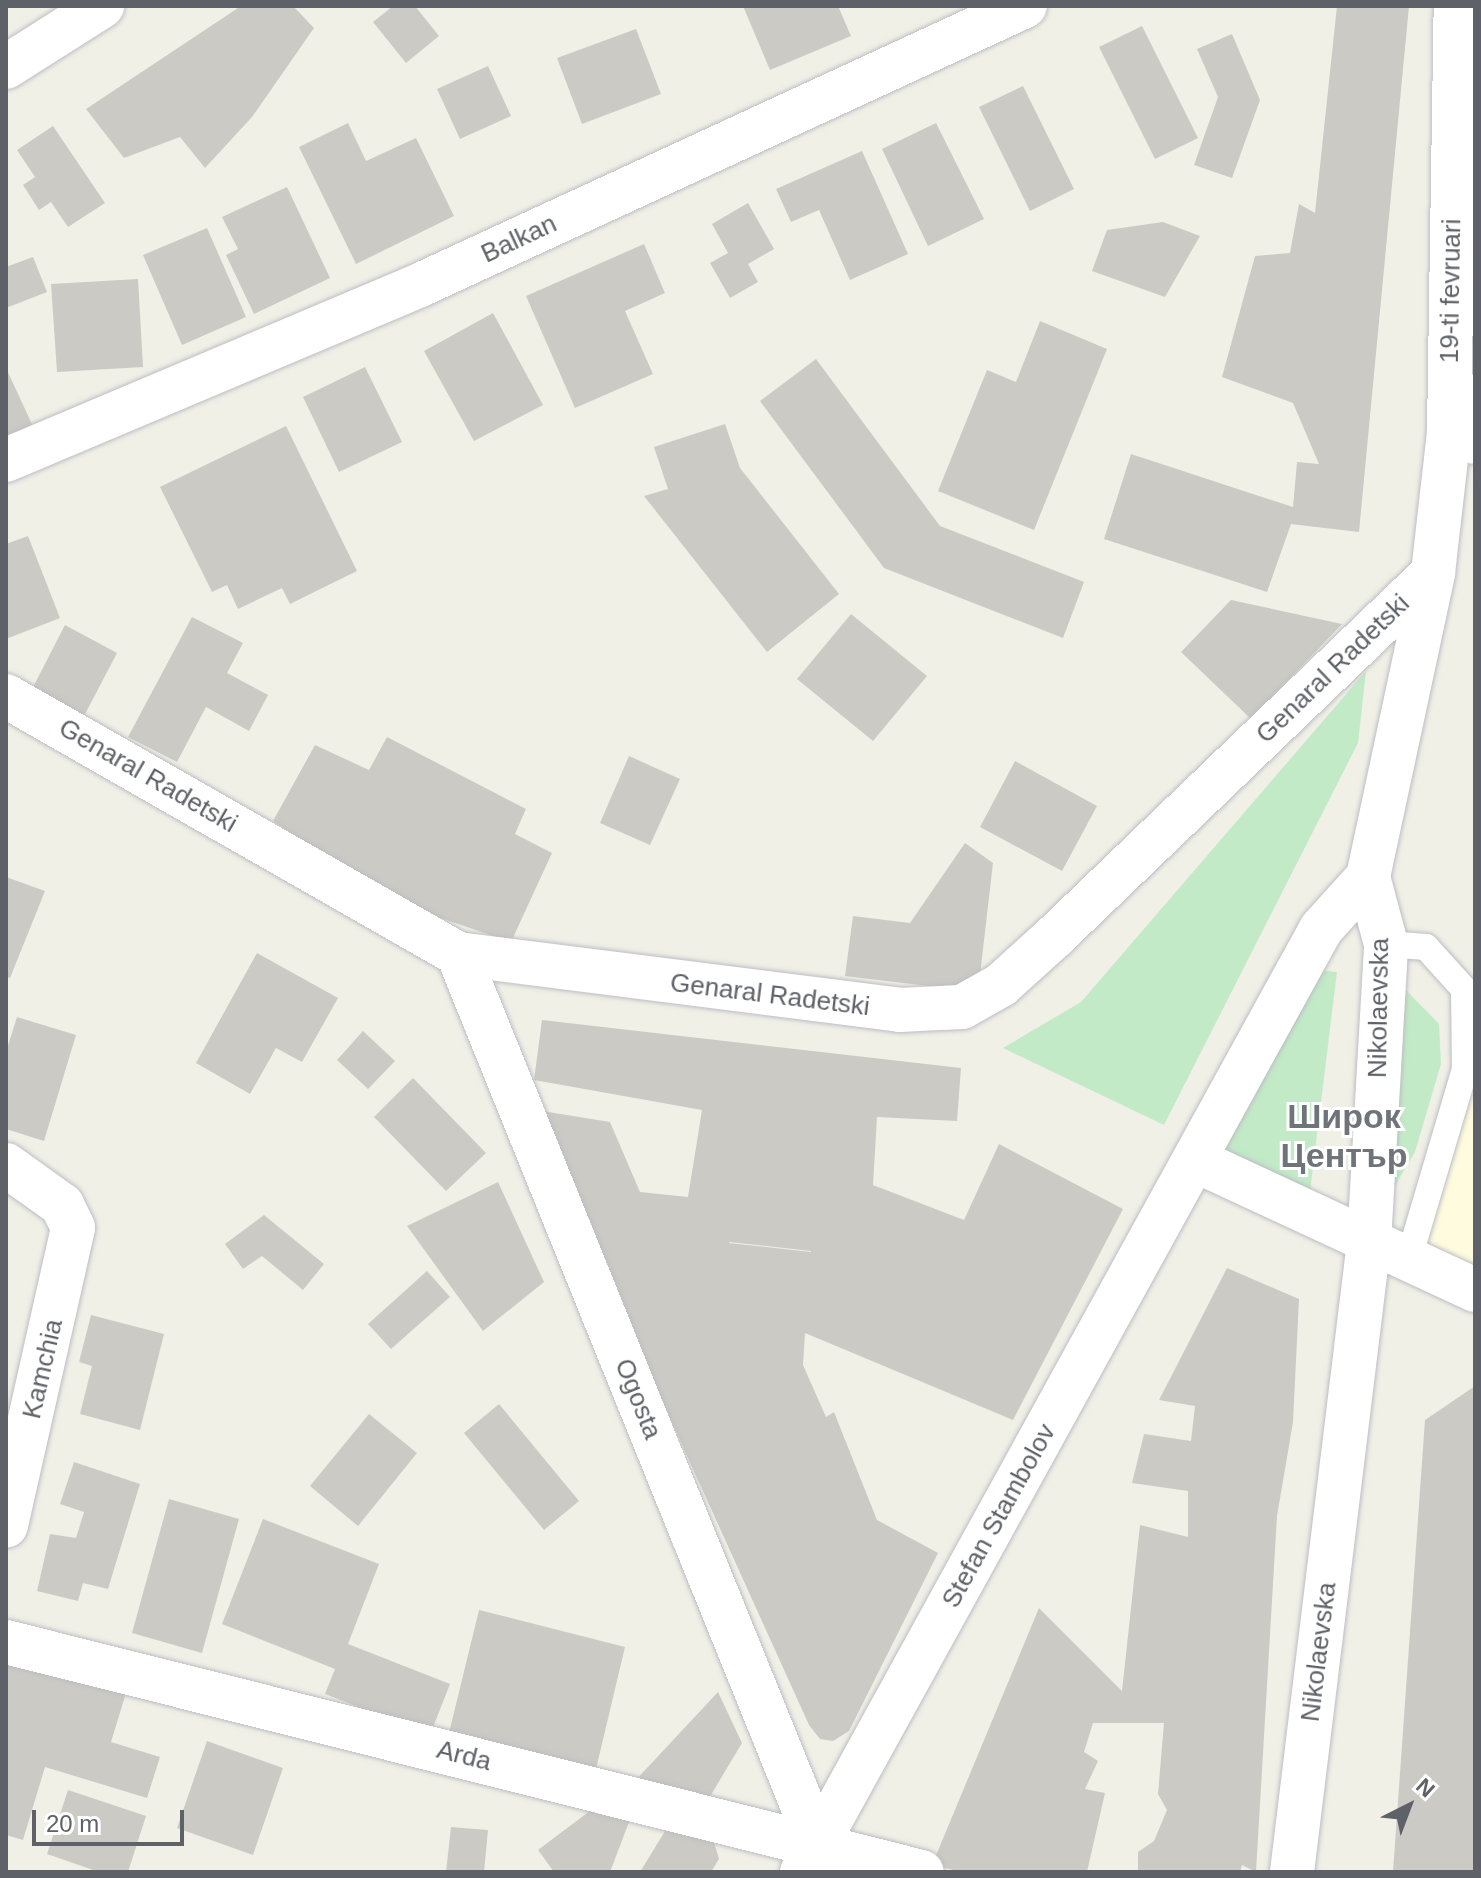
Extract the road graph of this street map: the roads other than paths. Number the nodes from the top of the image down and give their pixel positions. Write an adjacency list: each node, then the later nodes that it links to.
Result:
1 (102, 6): 4 (street)
2 (1025, 6): 7 (street, Balkan)
3 (1456, 6): 6 (street, 19-ti fevruari)
4 (6, 67)
5 (1475, 396): 6 (street, Nikolaevska)
6 (1462, 437): 8 (street, Nikolaevska)
7 (6, 460)
8 (1433, 573): 10 (street, Nikolaevska); 12 (street, Genaral Radetski)
9 (6, 696): 12 (street, Genaral Radetski)
10 (1368, 877): 11 (street, Nikolaevska); 13 (street, Stefan Stambolov)
11 (1386, 944): 15 (street, Nikolaevska); 16 (lane)
12 (458, 954): 20 (street, Ogosta)
13 (1195, 1160): 15 (street); 20 (street, Stefan Stambolov)
14 (6, 1165): 18 (street, Kamchia)
15 (1369, 1242): 16 (street); 22 (street, Nikolaevska)
16 (1408, 1261): 17 (street)
17 (1475, 1290)
18 (6, 1526)
19 (6, 1642): 20 (street, Arda)
20 (810, 1858): 21 (street, Arda)
21 (922, 1872)
22 (1292, 1872)

